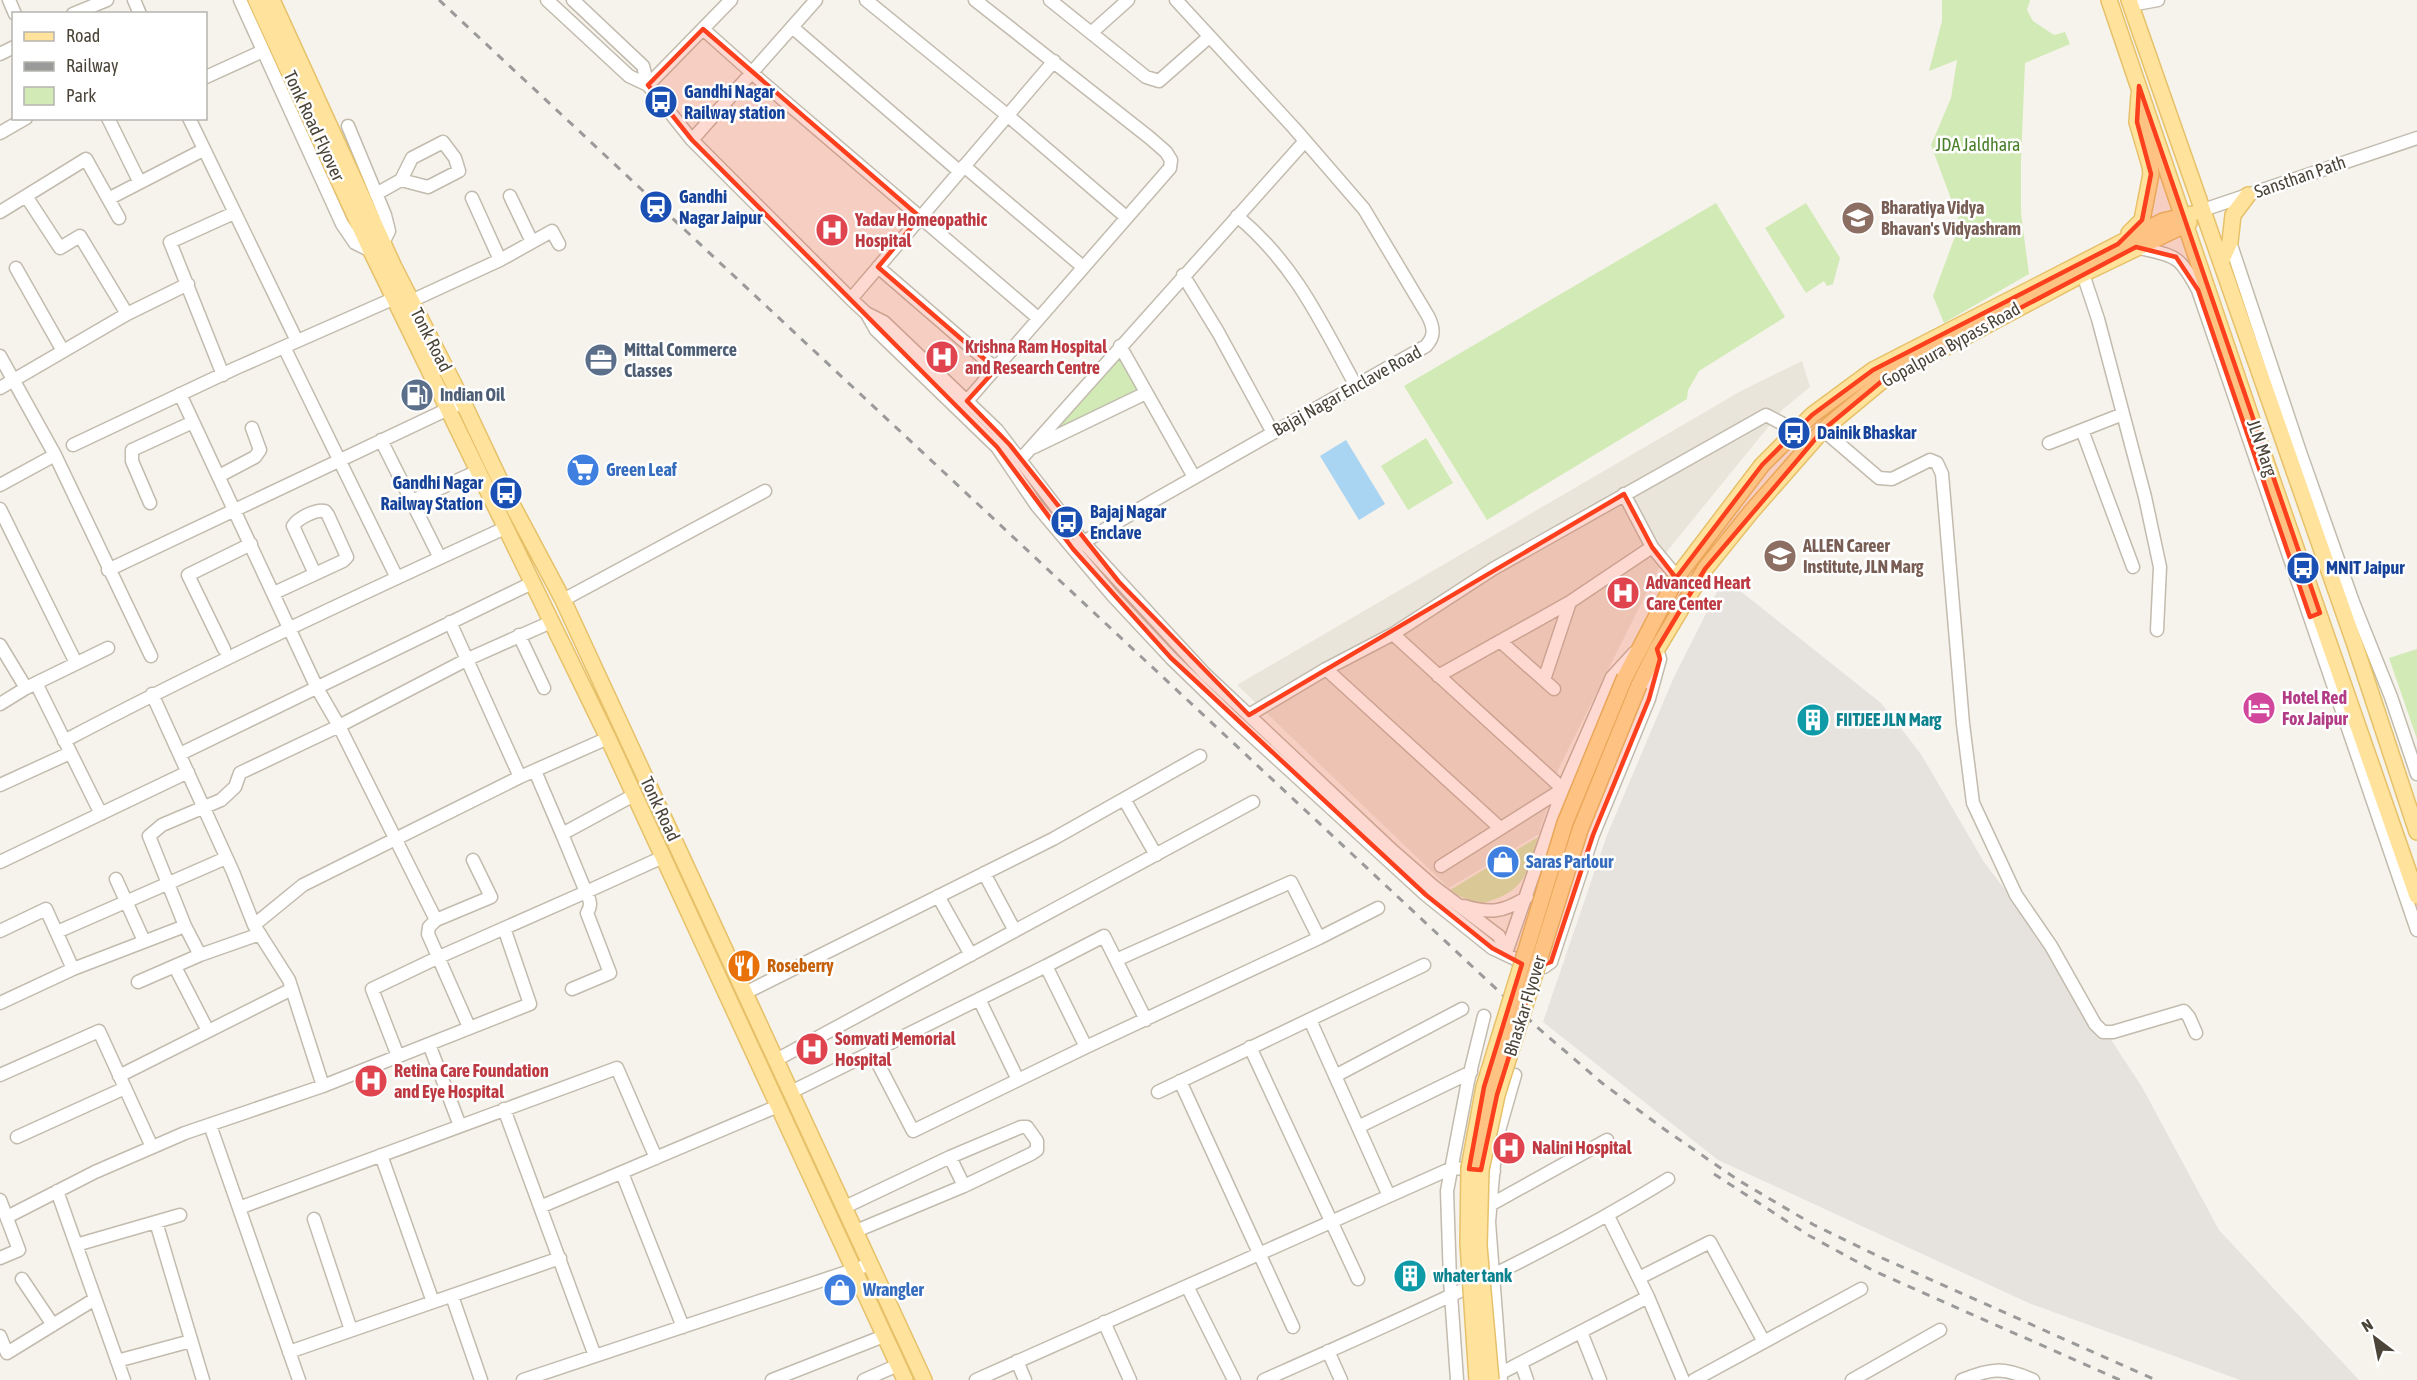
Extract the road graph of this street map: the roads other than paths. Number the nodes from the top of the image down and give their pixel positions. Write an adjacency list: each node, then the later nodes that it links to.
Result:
1 (106, 0): 17 (street)
2 (240, 0): 22 (street)
3 (256, 0): 55 (main road, Tonk Road Flyover)
4 (272, 0): 55 (main road, Tonk Road Flyover)
5 (548, 0): 26 (street)
6 (573, 0): 26 (street)
7 (731, 0): 19 (street)
8 (816, 0): 18 (street)
9 (866, 0): 28 (street)
10 (975, 0): 23 (street)
11 (1050, 0): 20 (street)
12 (1128, 0): 20 (street)
13 (1176, 0): 21 (street, Bajaj Nagar Enclave Road)
14 (2109, 0): 27 (main road, JLN Marg)
15 (2158, 0): 16 (street)
16 (2130, 2): 49 (main road, JLN Marg)
17 (73, 9)
18 (792, 27): 24 (street); 38 (street)
19 (703, 29): 24 (street); 26 (street)
20 (1091, 33): 21 (street)
21 (1209, 37): 36 (street, Bajaj Nagar Enclave Road)
22 (263, 51): 25 (street); 60 (street)
23 (1054, 61): 28 (street); 52 (street)
24 (751, 72): 35 (street); 51 (street)
25 (207, 77)
26 (648, 85): 35 (street)
27 (2139, 86): 54 (main road, JLN Marg); 59 (main road)
28 (1007, 115): 38 (street); 52 (street)
29 (23, 120): 33 (street)
30 (109, 120): 40 (street)
31 (190, 120): 37 (street)
32 (348, 126): 41 (street)
33 (0, 134)
34 (2417, 138): 42 (street, Sansthan Path)
35 (692, 140): 71 (street)
36 (1305, 141): 50 (street); 86 (street, Bajaj Nagar Enclave Road)
37 (204, 150): 40 (street); 48 (street)
38 (961, 169): 51 (street); 66 (street)
39 (401, 180): 39 (street); 41 (street)
40 (139, 181): 45 (street)
41 (376, 194): 60 (street)
42 (2248, 195): 49 (street, Sansthan Path); 57 (main road)
43 (26, 196): 45 (street); 47 (street); 74 (street)
44 (510, 196): 56 (street)
45 (110, 198): 53 (street)
46 (472, 198): 62 (street)
47 (0, 212)
48 (234, 213): 69 (street); 76 (street)
49 (2205, 214): 54 (main road); 63 (main road, JLN Marg)
50 (1237, 216): 68 (street); 86 (street)
51 (920, 217): 65 (street); 75 (street)
52 (1126, 217): 66 (street)
53 (119, 218)
54 (2184, 221): 59 (main road, Gopalpura Bypass Road); 61 (main road, Gopalpura Bypass Road); 111 (main road, JLN Marg)
55 (368, 227): 60 (main road, Tonk Road Flyover)
56 (532, 242): 58 (street); 62 (street)
57 (2230, 242): 63 (main road); 84 (street)
58 (559, 244)
59 (2118, 244): 83 (main road, Gopalpura Bypass Road)
60 (377, 247): 70 (main road, Tonk Road); 72 (main road, Tonk Road)
61 (2136, 247): 67 (main road, Gopalpura Bypass Road); 101 (street)
62 (500, 260): 72 (street)
63 (2221, 262): 84 (main road, JLN Marg)
64 (16, 267): 79 (street)
65 (878, 267): 71 (street); 81 (street)
66 (1083, 267): 75 (street)
67 (2083, 274): 83 (main road, Gopalpura Bypass Road); 93 (street)
68 (1184, 275): 77 (street); 99 (street)
69 (188, 284): 74 (street); 82 (street)
70 (395, 298): 76 (street); 92 (main road, Tonk Road)
71 (851, 299): 73 (street)
72 (411, 301): 91 (main road, Tonk Road)
73 (866, 313): 90 (street); 121 (street)
74 (127, 314): 79 (street)
75 (1038, 318): 81 (street)
76 (297, 341): 78 (street)
77 (1120, 346): 88 (street); 104 (street)
78 (284, 347): 82 (street); 107 (street)
79 (63, 351): 85 (street)
80 (0, 356): 85 (street)
81 (996, 369): 90 (street)
82 (223, 375): 89 (street)
83 (1877, 375): 97 (main road, Gopalpura Bypass Road); 127 (main road, Gopalpura Bypass Road)
84 (2267, 375): 167 (street); 177 (main road, JLN Marg)
85 (13, 380): 87 (street); 105 (street)
86 (1356, 386): 99 (street, Bajaj Nagar Enclave Road)
87 (0, 388)
88 (1146, 393): 104 (street); 110 (street)
89 (180, 394): 94 (street); 103 (street)
90 (967, 401): 106 (street)
91 (463, 402): 92 (street); 131 (main road, Tonk Road)
92 (448, 408): 100 (street); 108 (main road, Tonk Road)
93 (2123, 414): 98 (street); 137 (street)
94 (193, 422): 109 (street); 116 (street)
95 (1783, 424): 114 (street)
96 (252, 428): 109 (street)
97 (1823, 430): 145 (main road, Gopalpura Bypass Road); 227 (street)
98 (2082, 430): 102 (street); 124 (street)
99 (1273, 433): 110 (street, Bajaj Nagar Enclave Road)
100 (381, 440): 107 (street); 115 (street)
101 (2248, 440): 111 (main road); 133 (street)
102 (2049, 443)
103 (73, 446)
104 (1029, 449): 106 (street)
105 (55, 454): 112 (street); 125 (street)
106 (1021, 459): 121 (street)
107 (338, 461): 118 (street); 128 (street)
108 (478, 471): 115 (street); 119 (main road, Tonk Road)
109 (219, 476): 118 (street)
110 (1194, 477): 121 (street, Bajaj Nagar Enclave Road)
111 (2273, 482): 133 (main road, JLN Marg)
112 (0, 485)
113 (765, 491): 131 (street)
114 (1624, 494): 122 (street); 138 (street)
115 (412, 501): 123 (street)
116 (150, 502)
117 (0, 509): 148 (street)
118 (235, 511): 120 (street); 125 (street)
119 (505, 528): 123 (street); 129 (main road, Tonk Road)
120 (251, 544): 130 (street); 143 (street)
121 (1078, 546): 158 (street); 206 (street)
122 (1652, 547): 127 (street); 132 (street)
123 (440, 558): 128 (street)
124 (2133, 567)
125 (108, 570): 146 (street)
126 (315, 574): 126 (street); 130 (street)
127 (1677, 577): 144 (main road, Gopalpura Bypass Road)
128 (397, 578): 136 (street)
129 (532, 583): 134 (street); 135 (main road, Tonk Road)
130 (274, 593): 136 (street)
131 (563, 600): 218 (main road, Tonk Road)
132 (1570, 602): 140 (street); 151 (street)
133 (2315, 615): 191 (main road, JLN Marg); 200 (street)
134 (450, 622): 147 (street); 153 (street)
135 (551, 622): 139 (street); 160 (main road, Tonk Road)
136 (290, 628): 153 (street); 156 (street)
137 (2157, 630)
138 (1393, 634): 149 (street); 150 (street)
139 (519, 635): 147 (street); 154 (street)
140 (1500, 641): 150 (street); 151 (street)
141 (0, 645): 152 (street)
142 (108, 648): 148 (street)
143 (224, 649)
144 (1638, 649): 170 (street); 326 (main road, Bhaskar Flyover, bridge)
145 (1657, 649): 206 (street); 309 (main road, Bhaskar Flyover, bridge)
146 (151, 657)
147 (468, 659): 159 (street); 168 (street)
148 (76, 663): 152 (street)
149 (1326, 669): 158 (street); 176 (street)
150 (1438, 676): 170 (street)
151 (1544, 680): 155 (street)
152 (31, 685): 157 (street); 161 (street)
153 (317, 688): 159 (street); 163 (street)
154 (544, 688)
155 (1554, 689)
156 (153, 694): 161 (street); 163 (street)
157 (0, 704)
158 (1249, 715): 194 (street)
159 (339, 726): 174 (street); 179 (street)
160 (608, 738): 165 (street); 171 (main road, Tonk Road)
161 (64, 741): 162 (street)
162 (70, 753): 169 (street); 175 (street)
163 (180, 754): 166 (street)
164 (1200, 756): 172 (street)
165 (535, 771): 168 (street); 178 (street)
166 (188, 772): 174 (street); 175 (street)
167 (2417, 774)
168 (520, 777): 179 (street)
169 (0, 785)
170 (1563, 789): 176 (street); 192 (street)
171 (634, 795): 178 (street); 181 (main road, Tonk Road)
172 (1124, 799): 180 (street); 186 (street)
173 (1253, 802): 180 (street)
174 (203, 808): 182 (street); 188 (street)
175 (101, 814): 184 (street)
176 (1500, 828): 185 (street)
177 (2417, 832)
178 (562, 834): 189 (street)
179 (395, 838): 196 (street); 199 (street)
180 (1156, 855): 202 (street)
181 (663, 857): 189 (street); 244 (main road, Tonk Road)
182 (226, 858): 188 (street); 199 (street)
183 (473, 860): 196 (street)
184 (0, 862)
185 (1441, 866)
186 (984, 873): 190 (street); 202 (street)
187 (116, 879): 193 (street)
188 (167, 884): 193 (street); 197 (street)
189 (586, 892): 198 (street); 217 (street)
190 (938, 896): 208 (street); 218 (street)
191 (2417, 896)
192 (1527, 897): 194 (street); 206 (street)
193 (127, 901): 203 (street); 205 (street)
194 (1457, 904): 206 (street)
195 (1378, 908): 204 (street)
196 (436, 920): 209 (street)
197 (185, 926): 205 (street); 207 (street)
198 (504, 927): 209 (street); 225 (street)
199 (257, 929): 207 (street); 216 (street)
200 (2417, 930)
201 (0, 931): 203 (street)
202 (1015, 931): 208 (street)
203 (57, 933): 214 (street)
204 (1319, 939): 210 (street); 223 (street)
205 (144, 941): 214 (street)
206 (1506, 953)
207 (200, 955): 213 (street)
208 (970, 955): 233 (street)
209 (439, 957): 225 (street); 232 (street)
210 (1116, 960): 212 (street); 223 (street)
211 (1424, 965): 224 (street)
212 (1046, 966): 219 (street); 229 (street)
213 (175, 967): 215 (street); 226 (street)
214 (73, 969): 220 (street)
215 (138, 982)
216 (292, 989): 226 (street); 241 (street)
217 (572, 989)
218 (746, 993): 233 (main road, Tonk Road)
219 (980, 999): 231 (street); 238 (street)
220 (0, 1003)
221 (1462, 1008): 237 (street)
222 (1484, 1016): 234 (street)
223 (1146, 1020): 229 (street)
224 (1310, 1020): 230 (street); 237 (street)
225 (469, 1027): 228 (street)
226 (208, 1031): 239 (street)
227 (2196, 1033)
228 (429, 1044): 232 (street); 247 (street)
229 (1086, 1047): 238 (street)
230 (1250, 1047): 240 (street); 272 (street)
231 (872, 1052): 238 (street); 242 (street)
232 (398, 1056): 241 (street)
233 (776, 1060): 242 (main road, Tonk Road)
234 (1471, 1072): 248 (street); 255 (street)
235 (0, 1075): 239 (street)
236 (1515, 1075): 256 (street)
237 (1335, 1076): 248 (street)
238 (1018, 1080)
239 (122, 1082): 249 (street); 251 (street)
240 (1180, 1082): 243 (street); 275 (street)
241 (322, 1086): 246 (street)
242 (791, 1092): 265 (main road, Tonk Road)
243 (1158, 1092)
244 (778, 1106): 254 (street); 279 (main road, Tonk Road)
245 (504, 1109): 247 (street); 254 (street); 264 (street)
246 (210, 1125): 251 (street); 266 (street)
247 (460, 1126): 252 (street)
248 (1358, 1127): 261 (street)
249 (17, 1137)
250 (1607, 1140): 263 (street)
251 (152, 1147): 260 (street)
252 (381, 1155): 266 (street); 290 (street)
253 (950, 1157): 259 (street); 259 (street); 265 (street)
254 (656, 1158): 257 (street)
255 (1452, 1168): 256 (street); 261 (street); 287 (street)
256 (1494, 1171): 263 (street)
257 (622, 1173): 264 (street); 293 (street)
258 (1668, 1179): 268 (street)
259 (964, 1186): 273 (street)
260 (57, 1191): 269 (street); 274 (street)
261 (1389, 1196): 272 (street)
262 (0, 1200): 269 (street)
263 (1490, 1205): 280 (street)
264 (540, 1207): 277 (street)
265 (845, 1207): 273 (main road, Tonk Road)
266 (239, 1208): 303 (street)
267 (180, 1215): 271 (street)
268 (1608, 1216): 280 (street); 281 (street)
269 (7, 1217): 276 (street)
270 (314, 1219): 295 (street)
271 (156, 1222): 274 (street); 300 (street)
272 (1330, 1222): 275 (street); 283 (street)
273 (856, 1231): 278 (main road, Tonk Road)
274 (76, 1245): 289 (street)
275 (1260, 1254): 284 (street); 294 (street)
276 (0, 1258)
277 (560, 1258): 286 (street); 304 (street)
278 (871, 1264): 279 (street); 318 (main road, Tonk Road)
279 (854, 1270): 293 (street); 299 (main road, Tonk Road)
280 (1494, 1276): 287 (street); 309 (street)
281 (1639, 1278): 288 (street); 301 (street)
282 (22, 1279): 292 (street)
283 (1358, 1280)
284 (1187, 1286): 291 (street); 322 (street)
285 (1861, 1289): 301 (street)
286 (452, 1296): 290 (street); 313 (street)
287 (1451, 1297): 302 (street); 325 (street)
288 (1648, 1297): 297 (street); 329 (street)
289 (95, 1299): 292 (street); 305 (street)
290 (433, 1302): 295 (street)
291 (1104, 1322): 306 (street); 321 (street)
292 (53, 1325): 298 (street)
293 (683, 1327): 304 (street)
294 (1293, 1327)
295 (351, 1330): 303 (street)
296 (1940, 1330): 331 (street)
297 (1581, 1332): 307 (street); 328 (street)
298 (0, 1336)
299 (884, 1336): 308 (main road, Tonk Road); 315 (street)
300 (191, 1341): 305 (street); 311 (street)
301 (1764, 1342): 330 (street)
302 (1328, 1351): 323 (street); 324 (street)
303 (289, 1352): 312 (street)
304 (595, 1356): 314 (street)
305 (117, 1361): 310 (street)
306 (1017, 1361): 319 (street); 320 (street)
307 (1521, 1363): 309 (street); 327 (street)
308 (898, 1365): 316 (street); 317 (main road, Tonk Road)
309 (1498, 1378)
310 (124, 1380)
311 (203, 1380)
312 (299, 1380)
313 (480, 1380)
314 (523, 1380)
315 (772, 1380)
316 (864, 1380)
317 (905, 1380)
318 (924, 1380)
319 (976, 1380)
320 (1025, 1380)
321 (1130, 1380)
322 (1234, 1380)
323 (1264, 1380)
324 (1341, 1380)
325 (1457, 1380)
326 (1477, 1380)
327 (1527, 1380)
328 (1600, 1380)
329 (1683, 1380)
330 (1694, 1380)
331 (1852, 1380)
332 (1962, 1380): 333 (street)
333 (2033, 1380)

